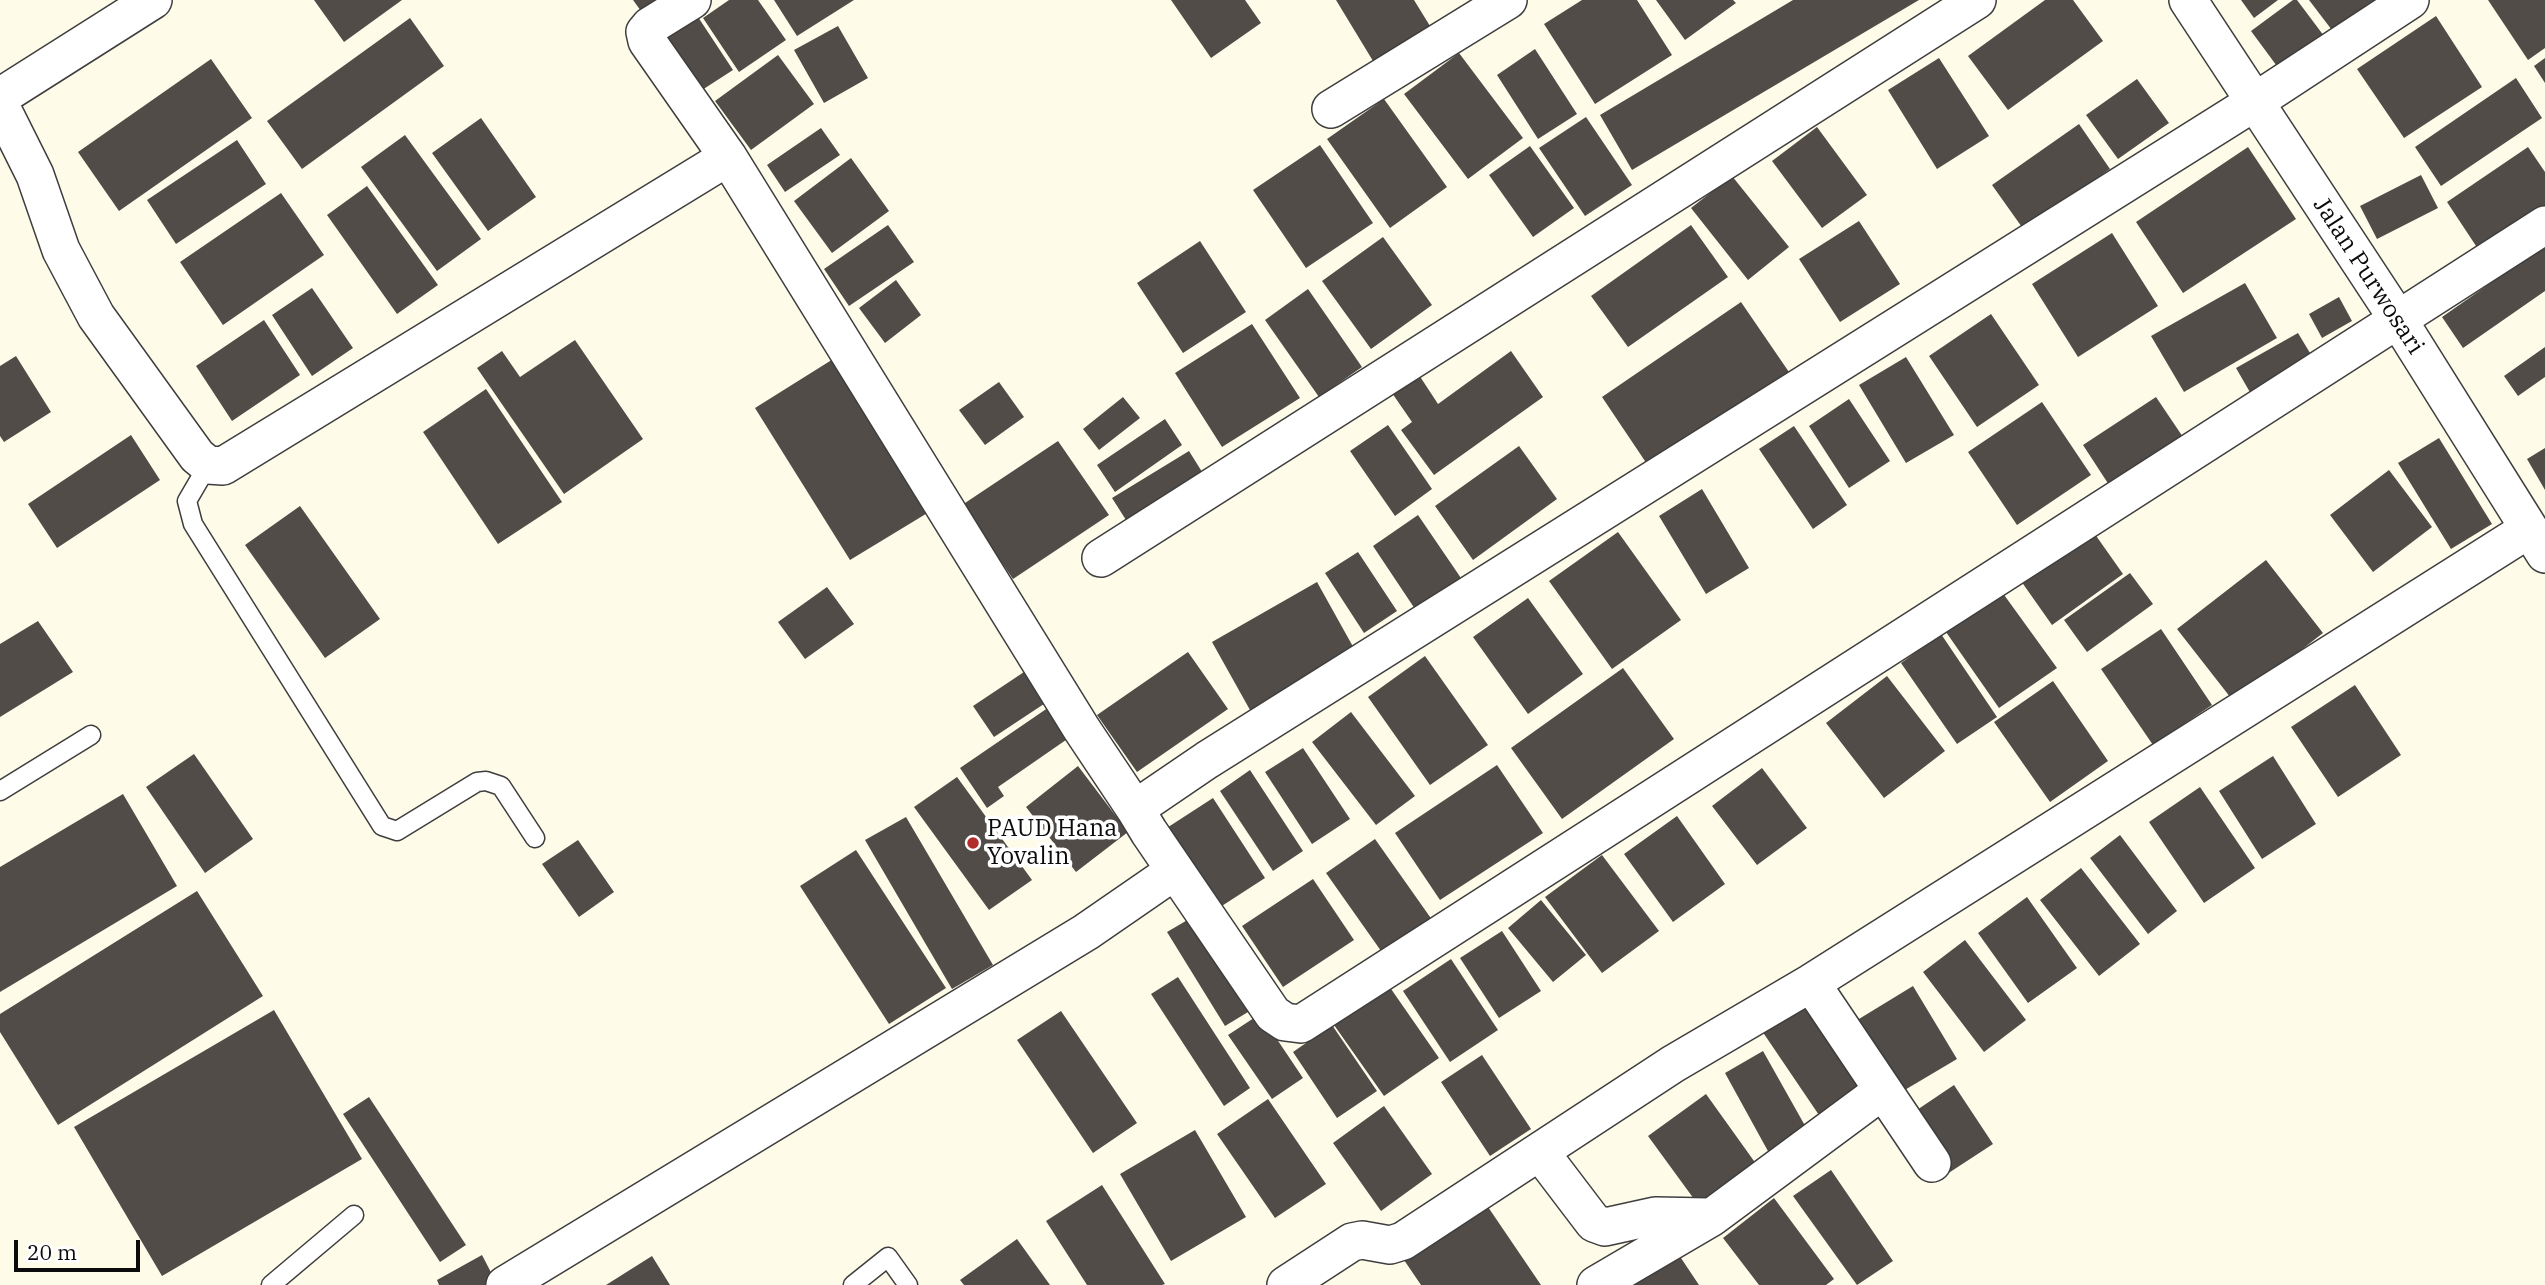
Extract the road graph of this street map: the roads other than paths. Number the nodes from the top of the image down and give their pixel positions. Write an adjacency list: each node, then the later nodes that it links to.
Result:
1 (153, 0): 7 (street)
2 (692, 0): 11 (street)
3 (1508, 0): 10 (street)
4 (1977, 0): 16 (street)
5 (2188, 0): 8 (street, Jalan Purwosari)
6 (2410, 0): 8 (street)
7 (0, 97)
8 (2253, 103): 13 (street, Jalan Purwosari); 19 (street)
9 (0, 105): 14 (street)
10 (1331, 109)
11 (728, 157): 14 (street); 19 (street)
12 (2545, 225): 13 (street)
13 (2399, 321): 15 (street, Jalan Purwosari); 21 (street)
14 (208, 465): 20 (lane)
15 (2537, 542): 22 (street)
16 (1101, 558)
17 (91, 735): 18 (lane)
18 (0, 791)
19 (1135, 809): 21 (street)
20 (535, 838)
21 (1174, 872): 29 (street)
22 (1811, 983): 23 (street); 24 (street)
23 (1882, 1091): 25 (street); 27 (street)
24 (1540, 1152): 27 (street); 32 (street)
25 (1932, 1163)
26 (354, 1215): 28 (lane)
27 (1712, 1217): 33 (street)
28 (271, 1285)
29 (505, 1285)
30 (853, 1285): 31 (lane)
31 (908, 1285)
32 (1286, 1285)
33 (1597, 1285)

